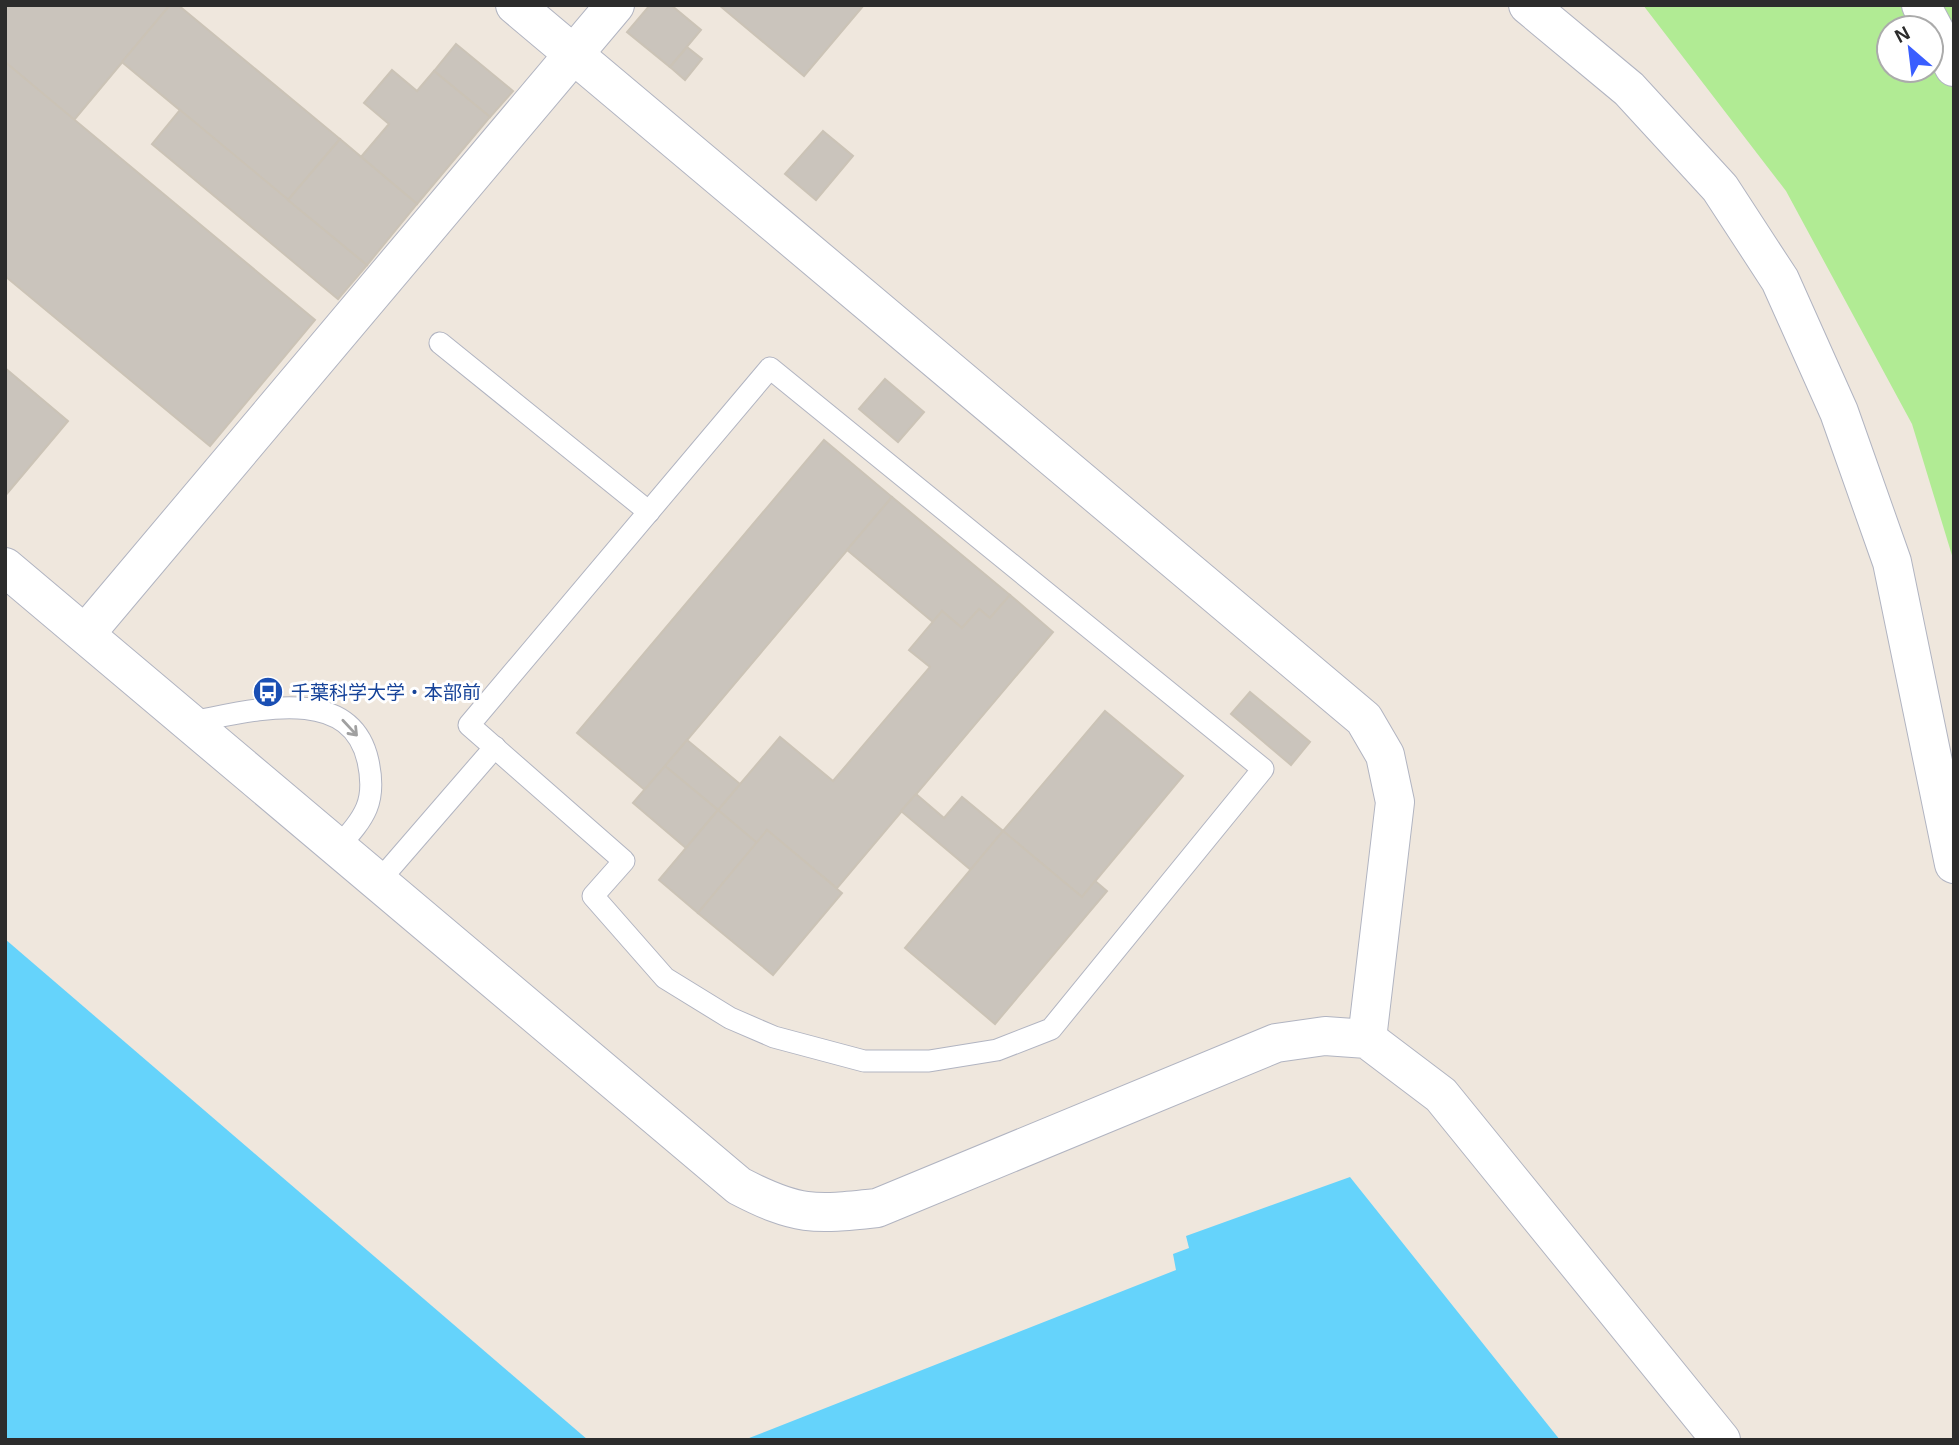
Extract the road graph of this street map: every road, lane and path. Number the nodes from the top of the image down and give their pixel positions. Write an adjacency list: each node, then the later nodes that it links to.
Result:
1 (515, 5): 5 (street)
2 (615, 5): 5 (street)
3 (1528, 5): 14 (street)
4 (1921, 5): 6 (street)
5 (574, 55): 10 (street); 16 (street)
6 (1954, 67)
7 (440, 343): 8 (lane)
8 (649, 512): 12 (lane); 12 (lane)
9 (5, 566): 10 (street)
10 (86, 633): 11 (street)
11 (191, 722): 13 (street); 13 (lane, one-way to 13)
12 (495, 747): 15 (lane)
13 (338, 847): 15 (street)
14 (1954, 864)
15 (379, 881): 16 (street)
16 (1367, 1039): 17 (street)
17 (1721, 1440)

